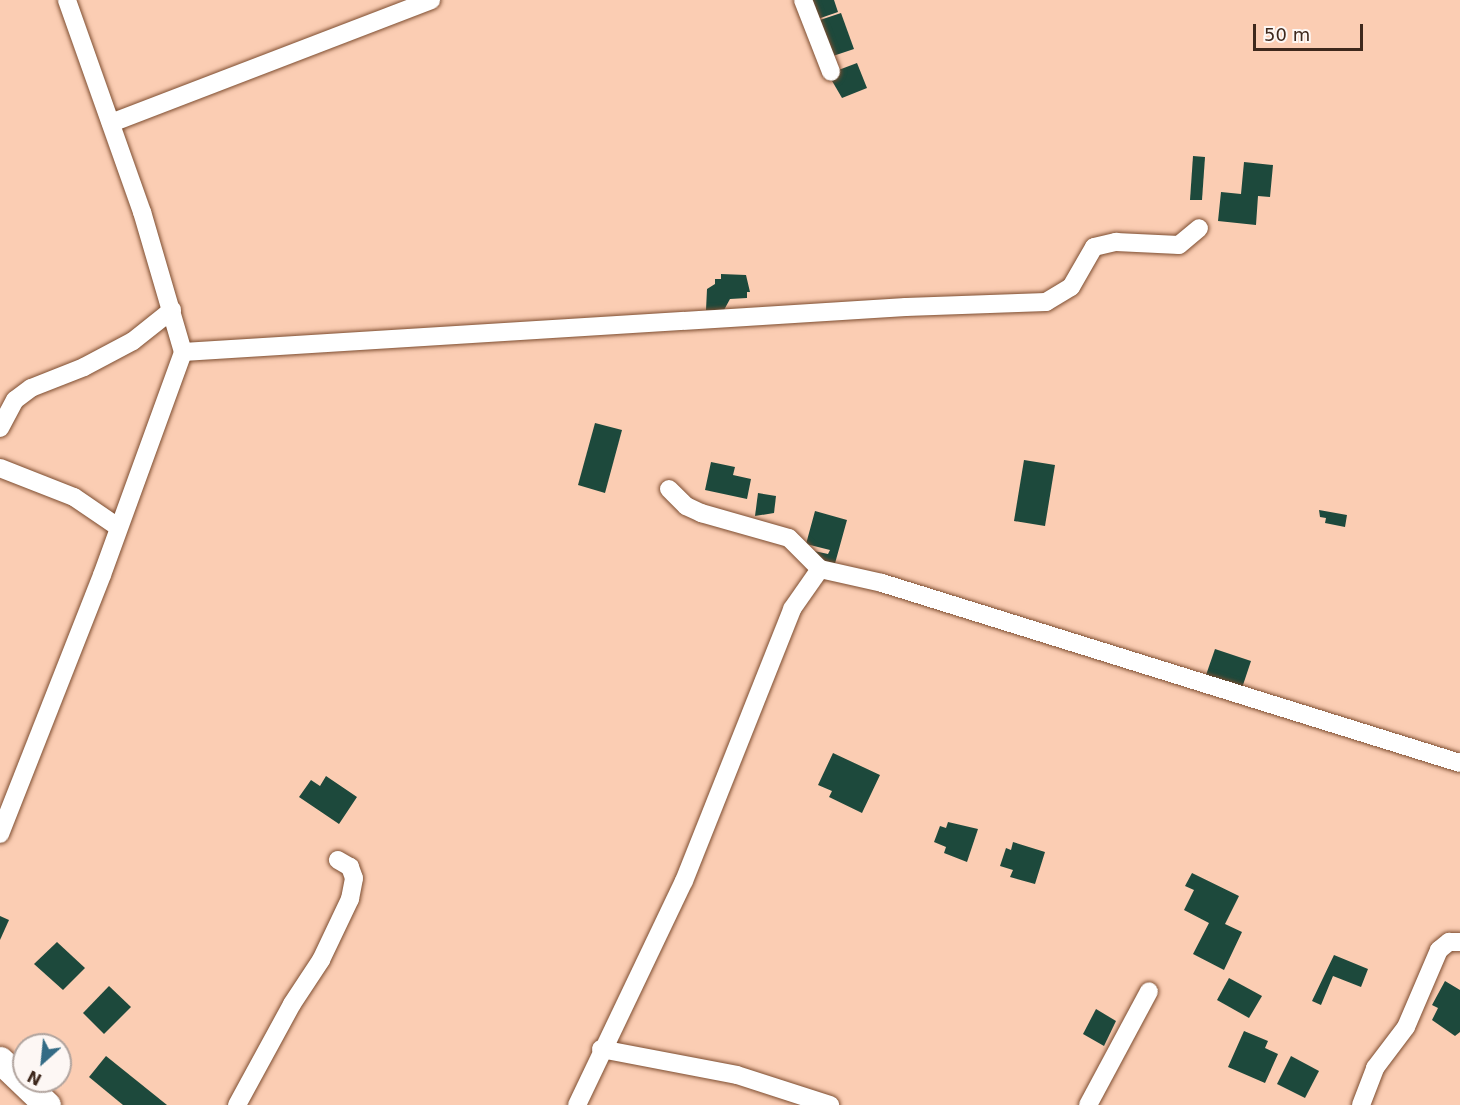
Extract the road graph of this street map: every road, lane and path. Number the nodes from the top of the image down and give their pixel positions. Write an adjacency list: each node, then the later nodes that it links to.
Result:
1 (67, 0): 5 (street)
2 (431, 0): 5 (street)
3 (803, 0): 4 (street)
4 (831, 72)
5 (111, 123): 7 (street)
6 (1199, 228): 8 (street)
7 (172, 310): 8 (street); 9 (street)
8 (183, 352): 12 (street)
9 (0, 428)
10 (0, 468): 12 (street)
11 (669, 489): 13 (street)
12 (118, 527): 15 (street)
13 (820, 569): 14 (street); 19 (street)
14 (1460, 763)
15 (0, 834)
16 (338, 860): 22 (street)
17 (1460, 942): 26 (street)
18 (1149, 991): 25 (street)
19 (601, 1049): 23 (street); 24 (street)
20 (0, 1060): 21 (main road)
21 (47, 1105)
22 (237, 1105)
23 (577, 1105)
24 (830, 1105)
25 (1088, 1105)
26 (1361, 1105)

